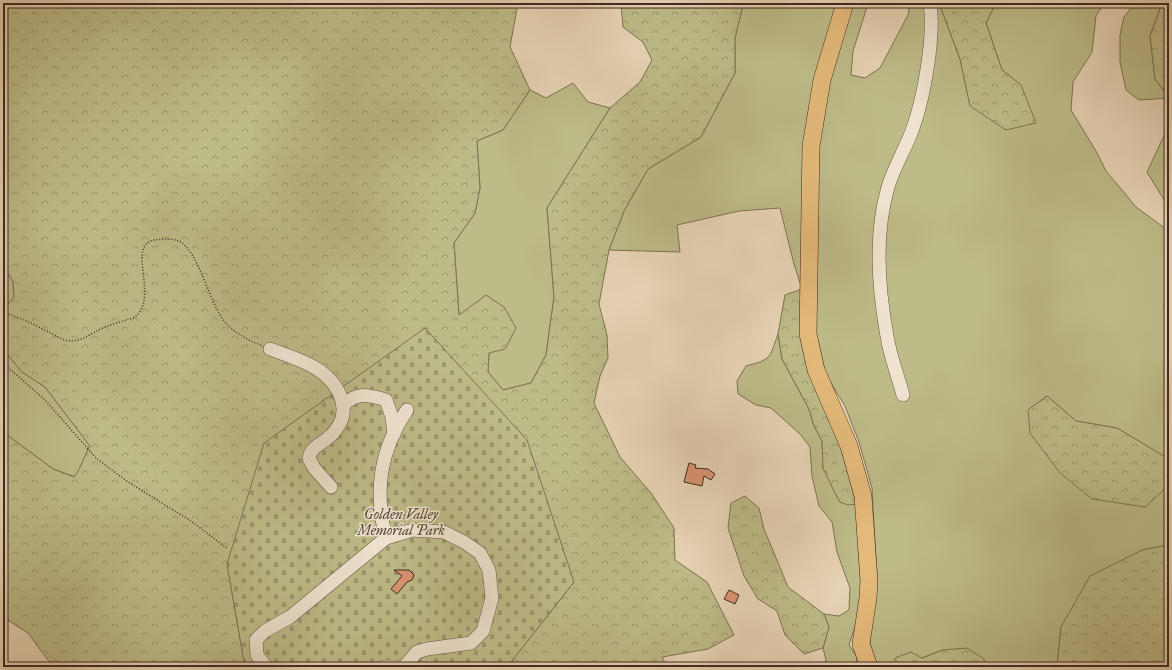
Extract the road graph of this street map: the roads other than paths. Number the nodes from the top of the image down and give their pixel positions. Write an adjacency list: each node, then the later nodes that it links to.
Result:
1 (845, 3): 14 (main road)
2 (930, 3): 4 (lane)
3 (270, 349): 5 (lane)
4 (903, 395)
5 (343, 406): 7 (lane); 8 (lane)
6 (407, 410): 7 (lane)
7 (394, 434): 9 (lane)
8 (331, 488)
9 (386, 538): 10 (lane); 13 (lane)
10 (266, 667)
11 (383, 667): 12 (lane)
12 (396, 667)
13 (404, 667)
14 (869, 667)

